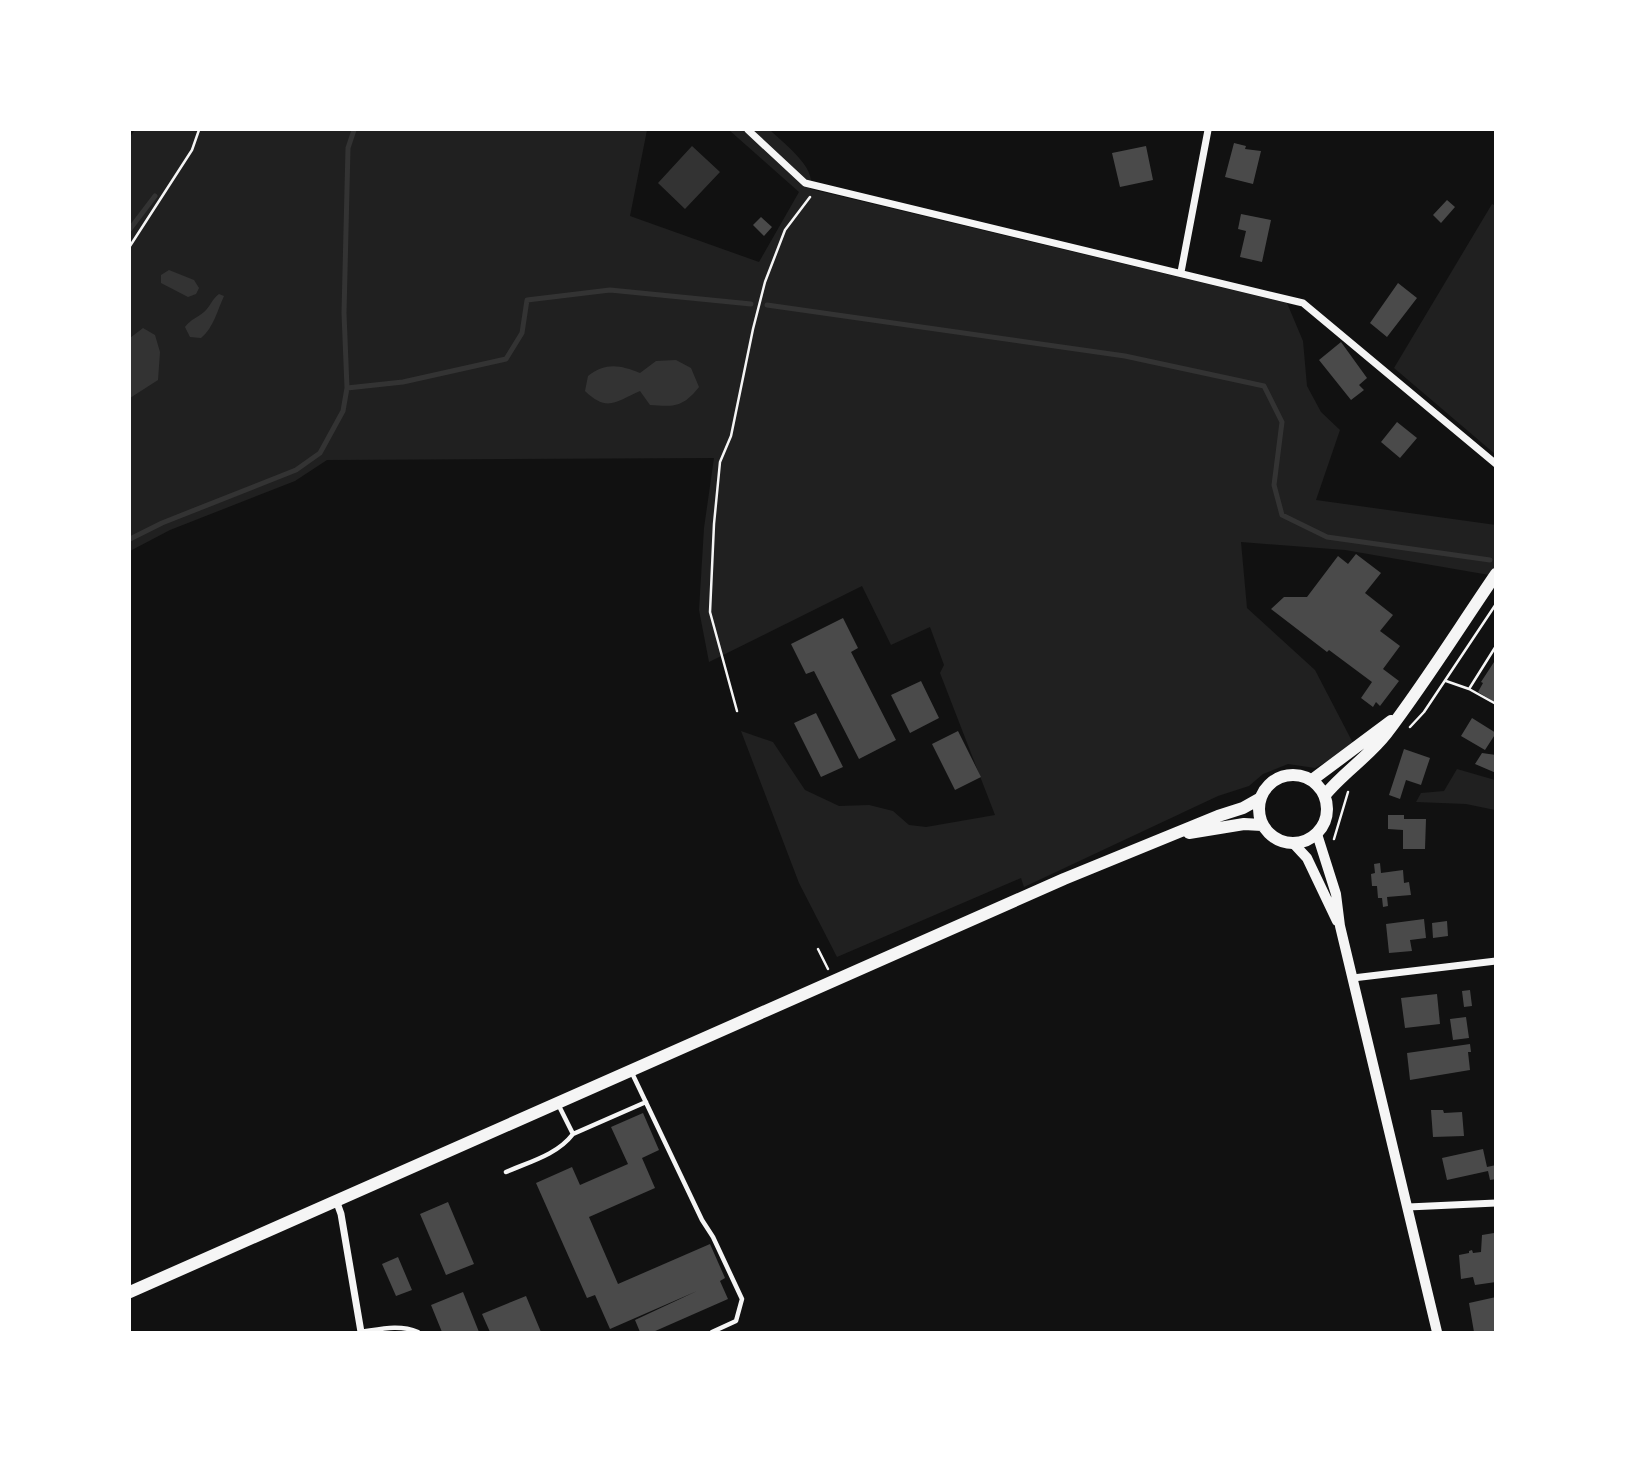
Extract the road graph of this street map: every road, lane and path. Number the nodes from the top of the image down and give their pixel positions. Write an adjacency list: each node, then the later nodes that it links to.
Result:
1 (200, 130): 5 (path)
2 (748, 130): 4 (street)
3 (1208, 130): 6 (street)
4 (817, 187): 6 (street); 14 (path)
5 (130, 246)
6 (1181, 272): 7 (street)
7 (1496, 464)
8 (1493, 582): 15 (main road)
9 (1496, 604): 11 (path)
10 (1496, 646): 12 (path)
11 (1446, 681): 12 (path); 16 (path)
12 (1469, 689): 13 (path)
13 (1496, 704)
14 (737, 711)
15 (1397, 717): 17 (main road); 19 (main road)
16 (1404, 733)
17 (1312, 780): 19 (main road); 20 (main road)
18 (1352, 785): 25 (path)
19 (1325, 795): 22 (main road)
20 (1259, 799): 21 (main road); 23 (main road)
21 (1262, 825): 23 (main road); 24 (main road)
22 (1317, 834): 24 (main road); 25 (street)
23 (1171, 836): 30 (main road)
24 (1294, 844): 26 (street)
25 (1321, 851): 26 (street)
26 (1340, 926): 29 (street)
27 (818, 950): 30 (path)
28 (1496, 961): 29 (street)
29 (1353, 978): 38 (street)
30 (834, 981): 31 (main road)
31 (631, 1070): 32 (lane); 33 (main road)
32 (646, 1102): 34 (lane); 42 (lane)
33 (557, 1103): 34 (lane); 36 (main road)
34 (573, 1134): 35 (lane)
35 (506, 1172)
36 (335, 1200): 39 (main road); 40 (street)
37 (1496, 1203): 38 (street)
38 (1408, 1207): 43 (street)
39 (130, 1292)
40 (361, 1332): 41 (lane)
41 (418, 1332)
42 (712, 1332)
43 (1437, 1332)

